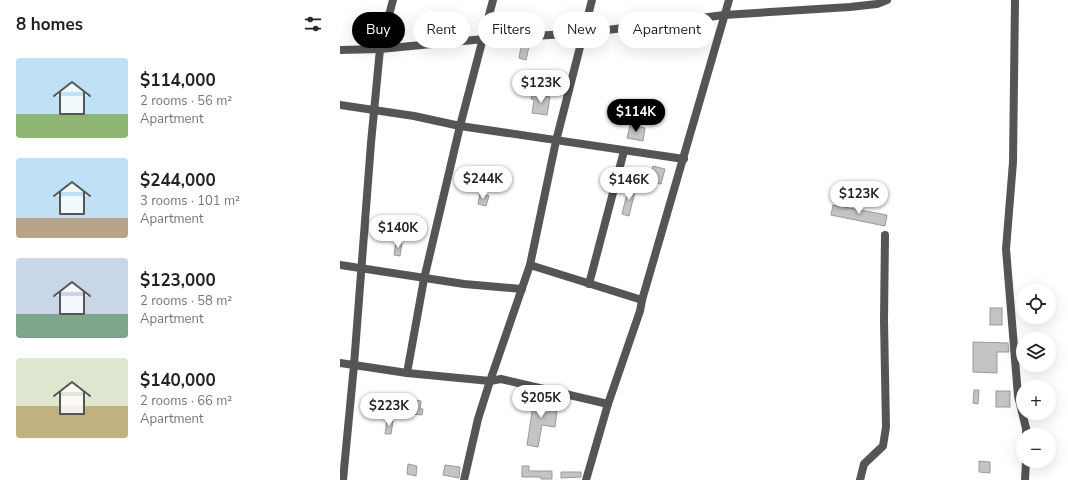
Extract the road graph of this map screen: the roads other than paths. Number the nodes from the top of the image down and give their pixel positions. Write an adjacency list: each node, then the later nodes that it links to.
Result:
1 (393, 0): 14 (street)
2 (493, 0): 7 (street)
3 (592, 0): 8 (street)
4 (729, 0): 9 (street)
5 (887, 0): 9 (street)
6 (1016, 0): 35 (street)
7 (490, 12)
8 (589, 12)
9 (724, 16): 10 (street); 21 (street)
10 (610, 30)
11 (478, 39): 14 (street)
12 (481, 48): 18 (street)
13 (580, 48): 19 (street)
14 (380, 49): 15 (street); 17 (street)
15 (340, 50)
16 (340, 105): 17 (street)
17 (375, 110): 18 (street); 25 (street)
18 (460, 126): 19 (street); 26 (street)
19 (556, 141): 20 (street); 24 (street)
20 (624, 150): 21 (street); 27 (street)
21 (684, 159): 29 (street)
22 (885, 235): 40 (street)
23 (340, 265): 25 (street)
24 (530, 265): 27 (street); 28 (street)
25 (362, 269): 26 (street); 31 (street)
26 (424, 279): 28 (street); 32 (street)
27 (589, 284): 29 (street)
28 (522, 289): 33 (street)
29 (642, 300): 34 (street)
30 (340, 363): 31 (street)
31 (354, 365): 32 (street); 37 (street)
32 (407, 373): 33 (street)
33 (490, 381): 34 (street); 38 (street)
34 (608, 404): 39 (street)
35 (1026, 428)
36 (1026, 468): 41 (street)
37 (343, 480)
38 (464, 480)
39 (586, 480)
40 (860, 480)
41 (1025, 480)

